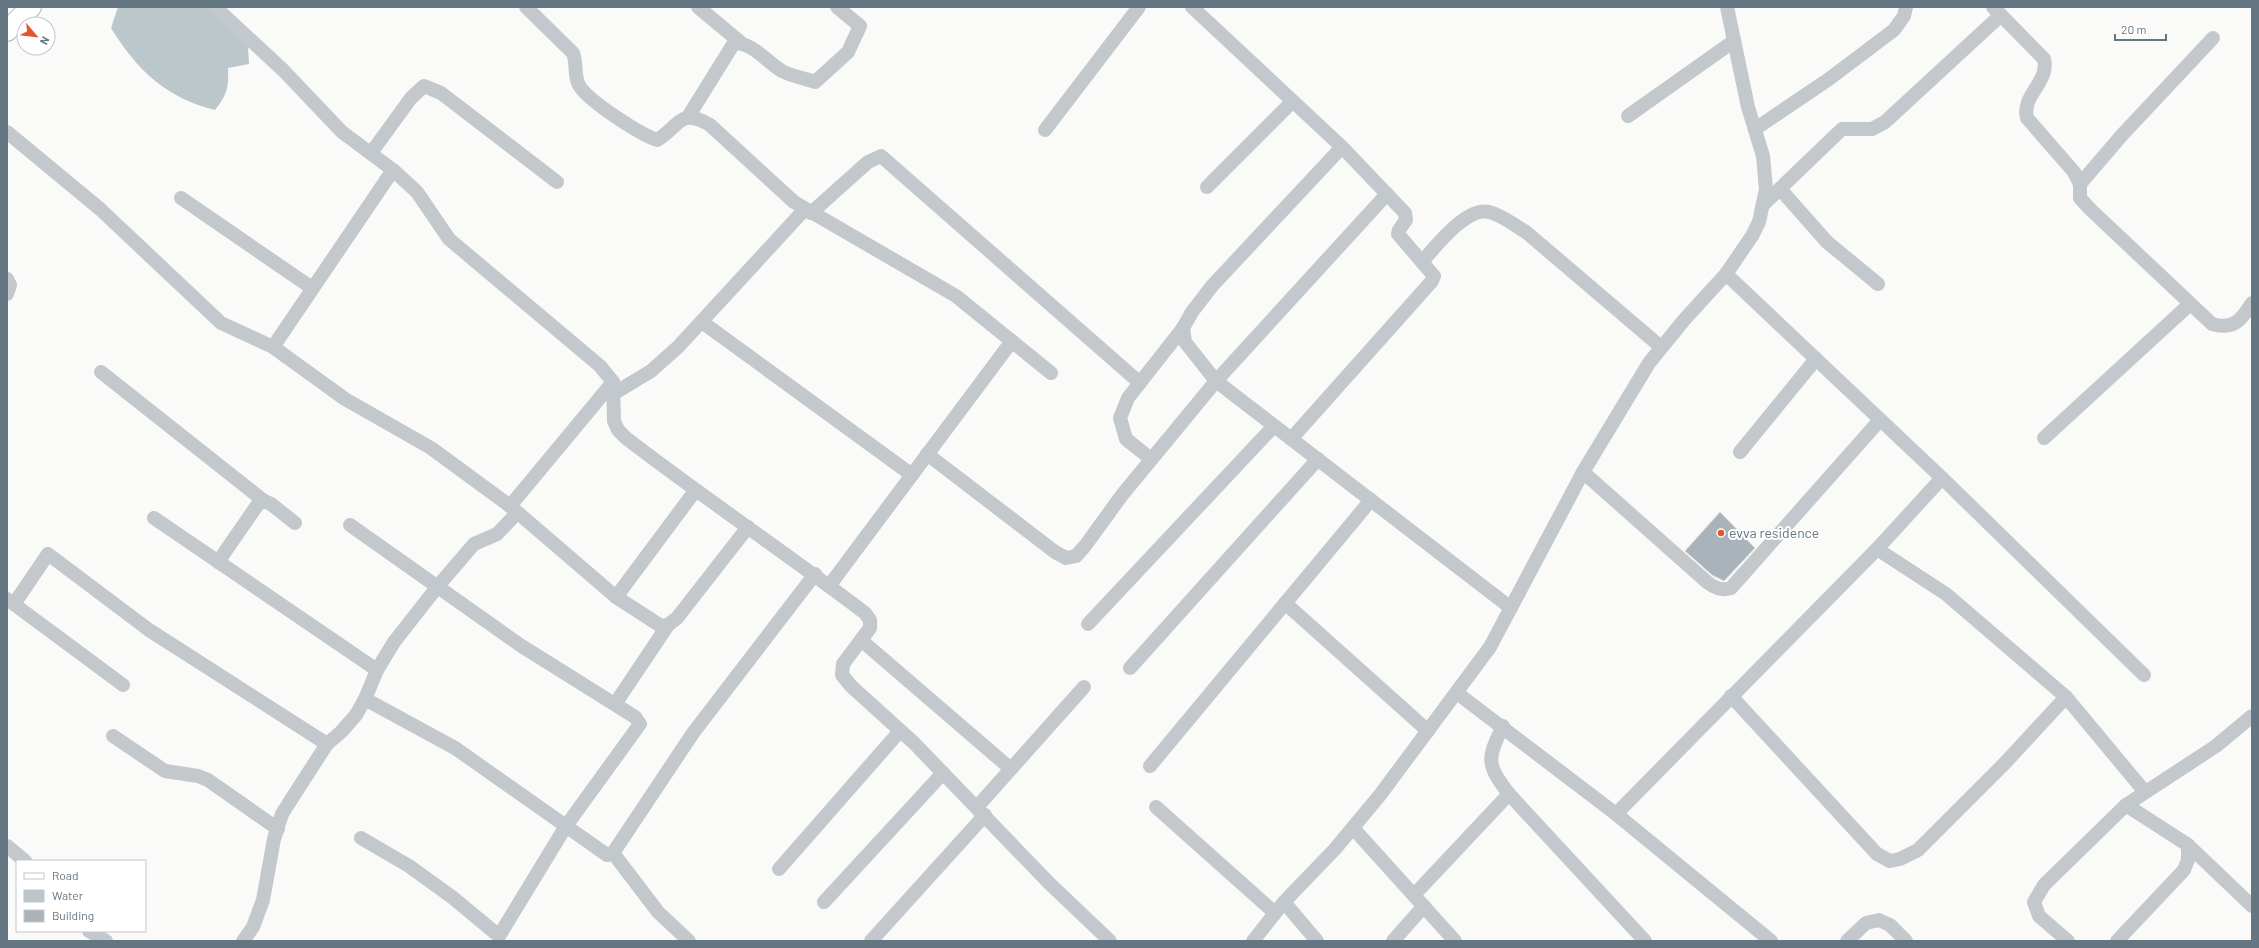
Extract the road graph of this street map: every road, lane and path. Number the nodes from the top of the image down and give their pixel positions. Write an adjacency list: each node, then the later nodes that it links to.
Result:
1 (31, 7): 11 (main road)
2 (215, 7): 22 (street)
3 (526, 7): 17 (street)
4 (698, 7): 14 (street)
5 (837, 7): 14 (street)
6 (1138, 7): 19 (street)
7 (1192, 7): 15 (street)
8 (1727, 7): 13 (street)
9 (1906, 7): 18 (street)
10 (1997, 11): 25 (street); 27 (street)
11 (7, 31)
12 (2212, 38): 25 (street)
13 (1734, 41): 16 (street); 18 (street)
14 (740, 42): 17 (street)
15 (1292, 102): 21 (street); 26 (street)
16 (1628, 116)
17 (688, 117): 31 (street)
18 (1755, 129): 30 (street)
19 (1045, 130)
20 (7, 132): 43 (street)
21 (1342, 147): 28 (street); 41 (street)
22 (371, 153): 23 (street); 24 (street)
23 (393, 170): 36 (street); 50 (street)
24 (557, 182)
25 (2080, 184): 39 (street)
26 (1207, 187)
27 (1780, 189): 30 (street); 35 (street)
28 (1388, 194): 32 (street); 48 (street)
29 (181, 198): 36 (street)
30 (1764, 204): 33 (street)
31 (808, 211): 40 (street); 42 (street); 49 (street)
32 (1422, 262): 44 (street); 54 (street)
33 (1726, 274): 44 (street); 45 (street)
34 (7, 279): 37 (street)
35 (1878, 284)
36 (312, 288): 43 (street)
37 (7, 294)
38 (2252, 303): 39 (street)
39 (2190, 304): 53 (street)
40 (702, 322): 50 (street); 60 (street)
41 (1183, 328): 48 (street); 49 (street)
42 (1012, 341): 47 (street); 56 (street)
43 (273, 347): 65 (street)
44 (1661, 347): 59 (street)
45 (1816, 359): 51 (street); 55 (street)
46 (101, 372): 64 (street)
47 (1051, 373)
48 (1216, 381): 52 (street); 57 (street)
49 (1140, 383): 57 (street)
50 (613, 388): 62 (street); 65 (street)
51 (1880, 420): 59 (street); 61 (street)
52 (1274, 426): 54 (street); 79 (street)
53 (2044, 438)
54 (1291, 439): 58 (street)
55 (1740, 452)
56 (927, 454): 57 (street); 60 (street)
57 (1151, 459)
58 (1318, 459): 63 (street); 82 (street)
59 (1583, 472): 78 (street)
60 (912, 475): 74 (street)
61 (1942, 478): 70 (street); 84 (street)
62 (695, 491): 69 (street); 75 (street)
63 (1371, 500): 77 (street); 78 (street)
64 (264, 501): 67 (street); 71 (street)
65 (513, 510): 73 (street); 75 (street)
66 (154, 518): 71 (street)
67 (295, 523)
68 (350, 525): 73 (street)
69 (748, 527): 72 (street); 80 (street)
70 (1877, 549): 88 (street); 89 (street)
71 (218, 562): 83 (street)
72 (815, 574): 74 (street); 113 (street)
73 (438, 586): 83 (street); 91 (street)
74 (830, 586): 81 (street)
75 (616, 597): 80 (street)
76 (11, 602): 85 (street); 97 (street)
77 (1285, 603): 95 (street); 98 (street)
78 (1511, 608): 87 (street)
79 (1088, 624)
80 (668, 626): 91 (street)
81 (861, 640): 94 (street); 99 (street)
82 (1130, 668)
83 (378, 670): 90 (street)
84 (2144, 675)
85 (123, 685)
86 (1084, 687): 99 (street)
87 (1457, 693): 93 (street); 95 (street)
88 (1731, 696): 89 (street); 106 (street)
89 (2066, 697): 101 (street)
90 (365, 698): 97 (street); 107 (street)
91 (614, 704): 107 (street)
92 (2252, 716): 101 (street)
93 (1503, 726): 102 (street); 106 (street)
94 (900, 731): 100 (street); 115 (street)
95 (1428, 731): 108 (street)
96 (113, 736): 109 (street)
97 (327, 744): 109 (street)
98 (1150, 766)
99 (1011, 769): 105 (street)
100 (943, 772): 105 (street); 117 (street)
101 (2145, 792): 103 (street)
102 (1509, 794): 116 (street); 133 (street)
103 (2126, 805): 111 (street); 137 (street)
104 (1156, 808): 121 (street)
105 (981, 811): 127 (street); 128 (street)
106 (1616, 814): 134 (street)
107 (566, 826): 113 (street); 123 (street)
108 (1353, 828): 116 (street); 118 (street)
109 (278, 829): 125 (street)
110 (361, 838): 123 (street)
111 (2188, 845): 120 (street); 138 (street)
112 (7, 846): 114 (street)
113 (613, 853): 126 (street)
114 (24, 860)
115 (779, 869)
116 (1414, 896): 119 (street)
117 (824, 902)
118 (1284, 902): 121 (street); 130 (street)
119 (1424, 906): 131 (street); 132 (street)
120 (2252, 906)
121 (1275, 913): 129 (street)
122 (91, 932): 124 (street)
123 (503, 939)
124 (106, 941)
125 (243, 941)
126 (689, 941)
127 (872, 941)
128 (1110, 941)
129 (1253, 941)
130 (1318, 941)
131 (1393, 941)
132 (1455, 941)
133 (1645, 941)
134 (1771, 941)
135 (1847, 941): 136 (street)
136 (1906, 941)
137 (2068, 941)
138 (2116, 941)

